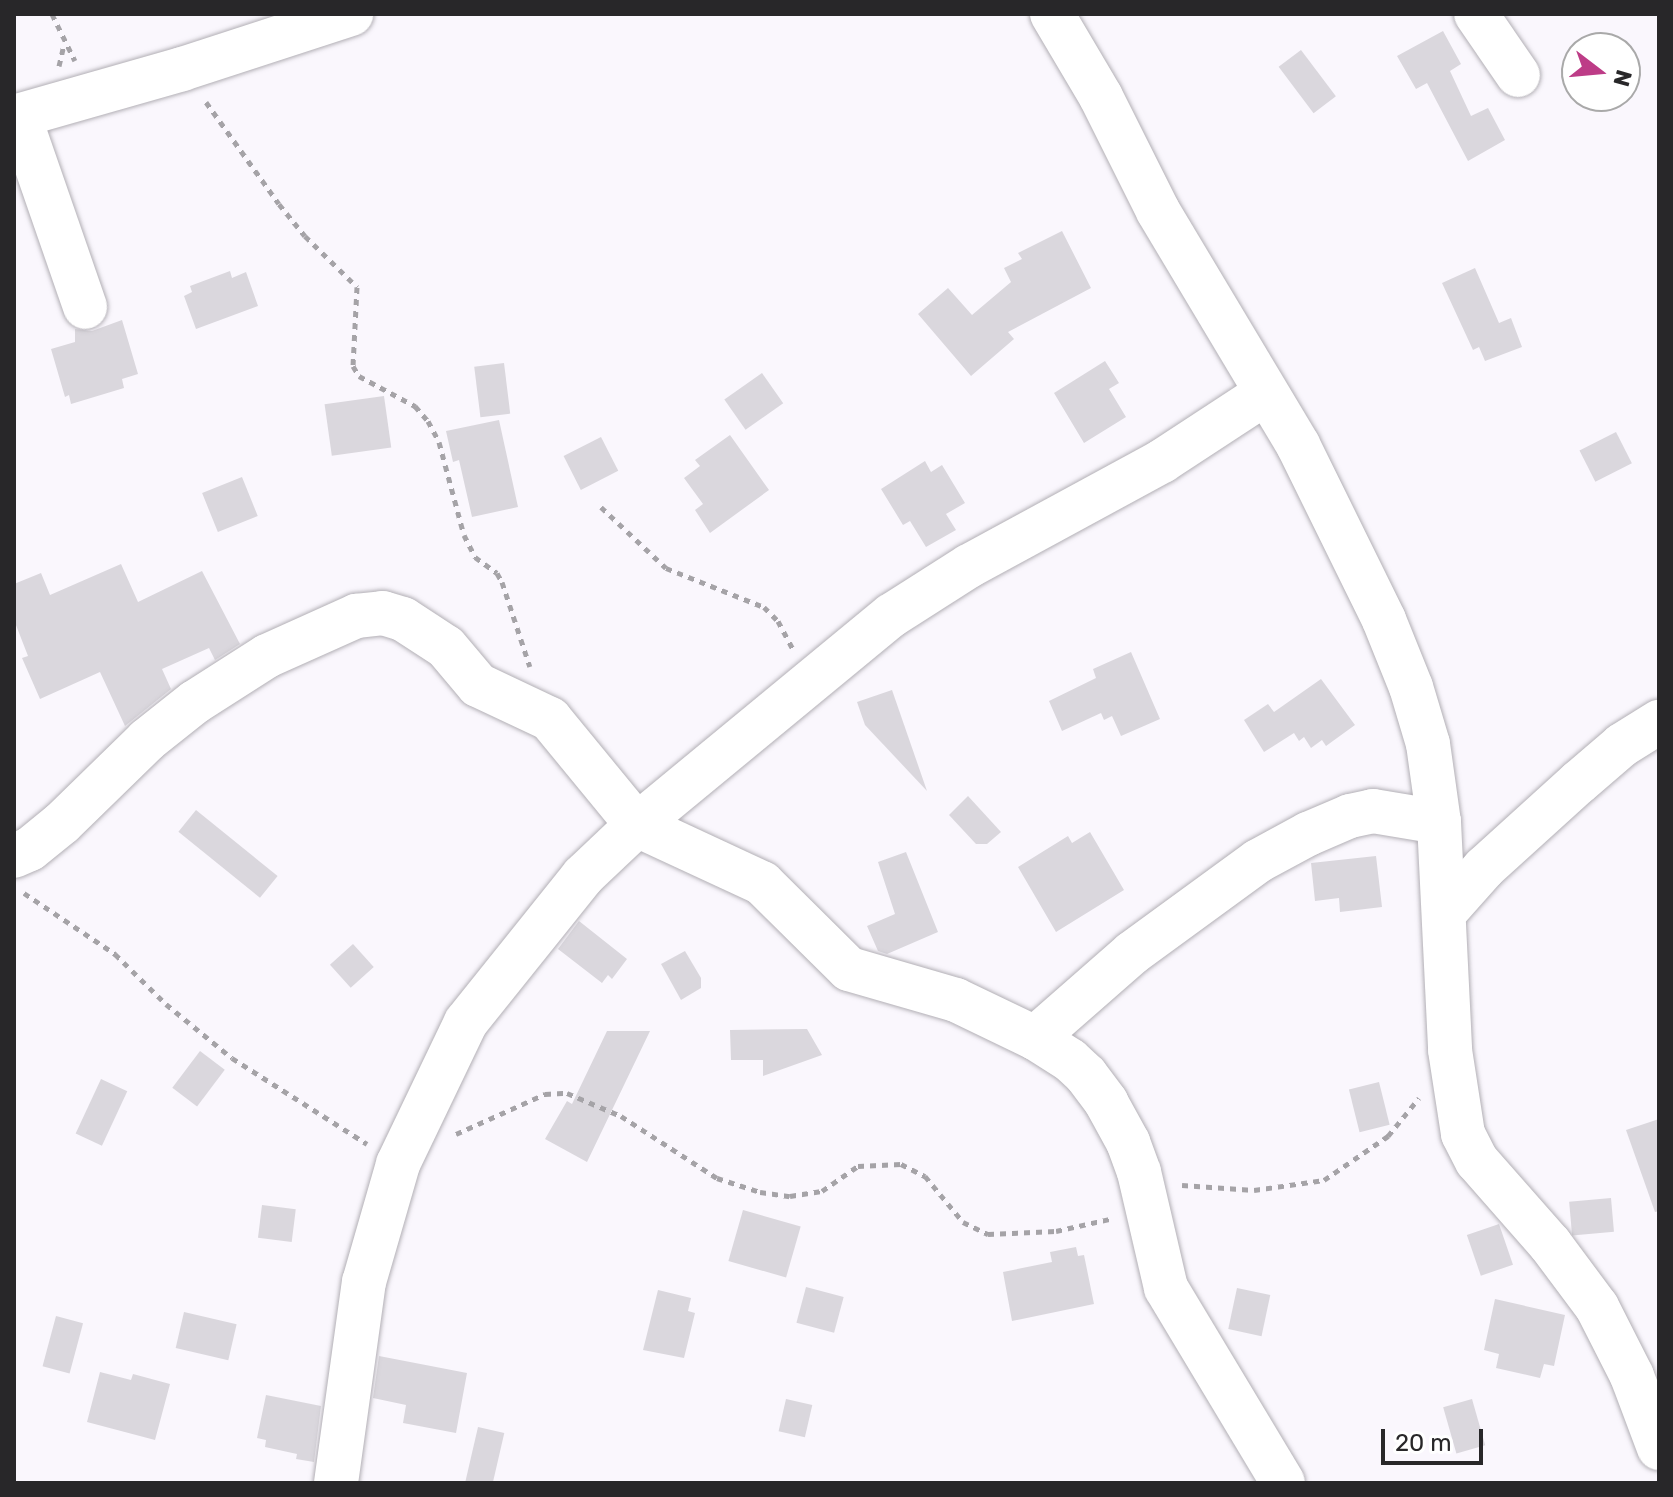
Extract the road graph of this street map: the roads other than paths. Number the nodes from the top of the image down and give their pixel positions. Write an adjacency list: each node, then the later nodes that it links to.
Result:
1 (351, 14): 5 (street)
2 (1052, 14): 7 (street)
3 (1476, 14): 4 (street)
4 (1518, 75)
5 (17, 116): 6 (street)
6 (85, 307)
7 (1266, 393): 9 (street); 10 (street)
8 (1659, 722): 12 (street)
9 (1439, 822): 12 (street); 13 (street)
10 (637, 825): 11 (street); 13 (street); 15 (street)
11 (14, 856)
12 (1445, 912): 14 (street)
13 (1035, 1038): 16 (street)
14 (1659, 1448)
15 (336, 1483)
16 (1283, 1483)

